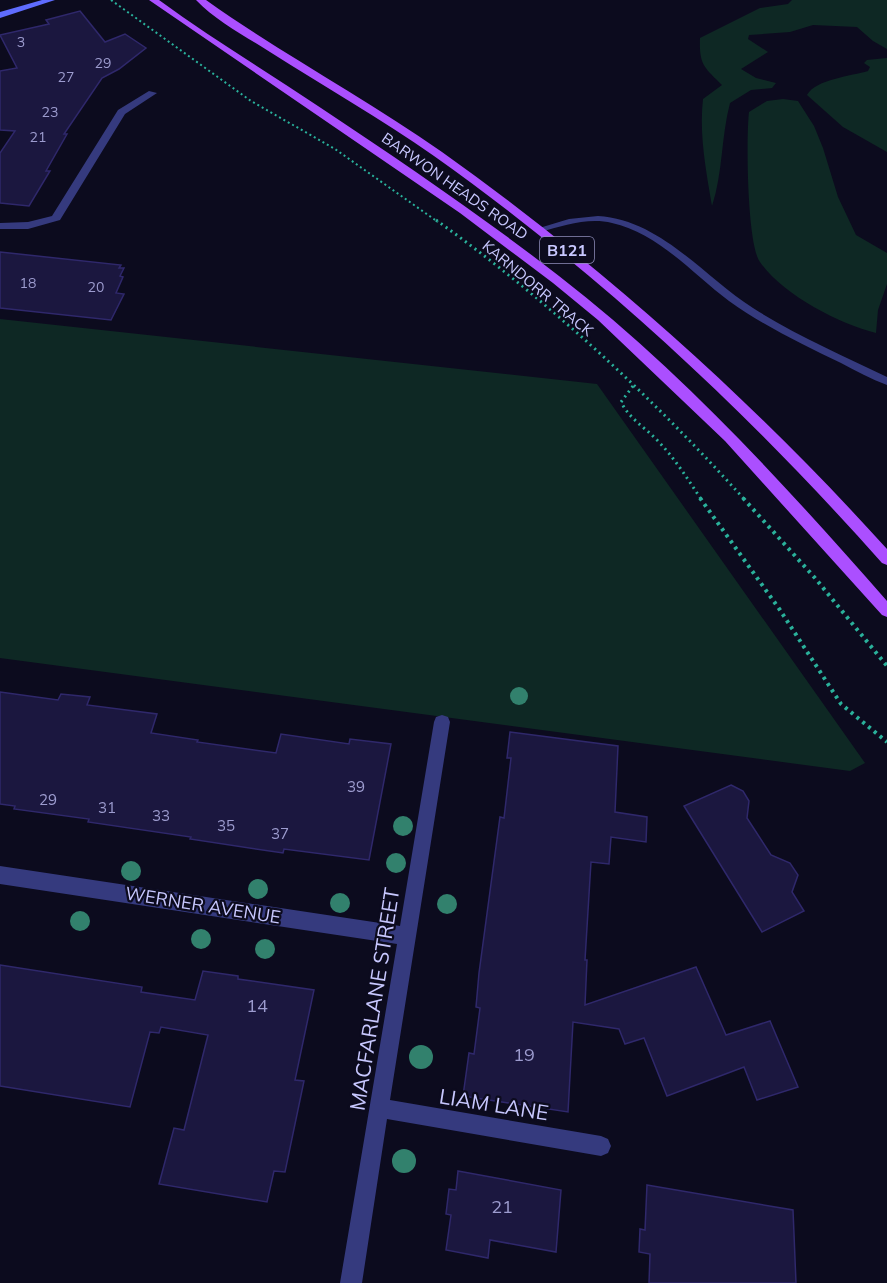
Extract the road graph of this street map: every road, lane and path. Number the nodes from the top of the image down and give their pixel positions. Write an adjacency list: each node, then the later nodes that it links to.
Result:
1 (20, 0): 7 (street)
2 (26, 0): 7 (street)
3 (51, 0): 7 (street)
4 (111, 0): 12 (path, KARNDORR TRACK)
5 (153, 0): 14 (main road, BARWON HEADS ROAD / B121)
6 (200, 0): 10 (main road, BARWON HEADS ROAD / B121)
7 (1, 10)
8 (152, 93): 9 (street)
9 (0, 226)
10 (540, 229): 11 (lane); 13 (main road, BARWON HEADS ROAD / B121)
11 (887, 381)
12 (633, 386): 15 (path, KARNDORR TRACK); 17 (path)
13 (887, 559)
14 (887, 611)
15 (887, 666)
16 (442, 722): 19 (street, MACFARLANE STREET)
17 (887, 742)
18 (0, 875): 19 (street, WERNER AVENUE)
19 (406, 936): 20 (street, MACFARLANE STREET)
20 (379, 1108): 21 (street, LIAM LANE); 22 (street, MACFARLANE STREET)
21 (601, 1146)
22 (351, 1283)

